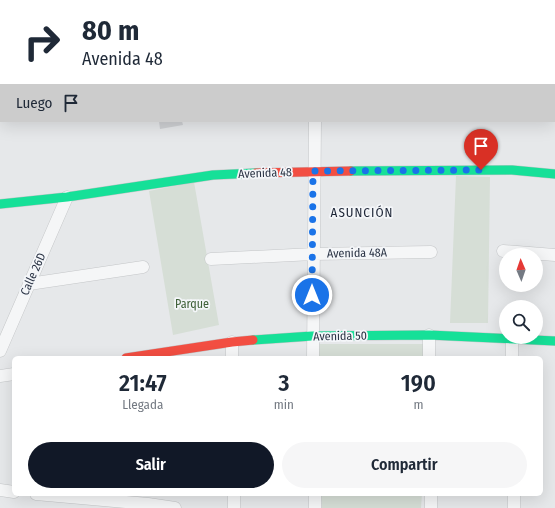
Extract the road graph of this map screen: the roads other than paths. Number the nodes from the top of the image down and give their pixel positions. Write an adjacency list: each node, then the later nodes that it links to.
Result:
1 (315, 122): 2 (street)
2 (313, 171): 3 (street, Avenida 48); 4 (street, Avenida 48); 7 (street)
3 (555, 174)
4 (67, 197): 5 (street, Avenida 48); 12 (street, Calle 26D)
5 (0, 204)
6 (431, 252): 7 (street, Avenida 48A)
7 (313, 254): 10 (street, Avenida 48A); 14 (street)
8 (543, 254): 9 (street)
9 (555, 255)
10 (211, 259)
11 (143, 267): 12 (street)
12 (29, 284): 20 (street, Calle 26D)
13 (429, 335): 14 (street, Avenida 50); 15 (street, Avenida 50); 24 (street)
14 (312, 336): 18 (street, Avenida 50); 23 (street)
15 (499, 338)
16 (543, 339): 17 (street, Avenida 50)
17 (555, 340)
18 (232, 342): 21 (street, Avenida 50); 22 (street)
19 (512, 344): 25 (street)
20 (0, 351)
21 (147, 356)
22 (232, 356)
23 (312, 356)
24 (429, 356)
25 (512, 356)
26 (12, 374): 27 (street)
27 (0, 376)
28 (0, 490): 29 (street)
29 (12, 492)
30 (67, 496): 35 (street)
31 (234, 496): 37 (street)
32 (315, 496): 38 (street)
33 (431, 496): 39 (street)
34 (514, 496): 40 (street)
35 (148, 499): 36 (street)
36 (175, 508)
37 (234, 508)
38 (315, 508)
39 (431, 508)
40 (514, 508)

